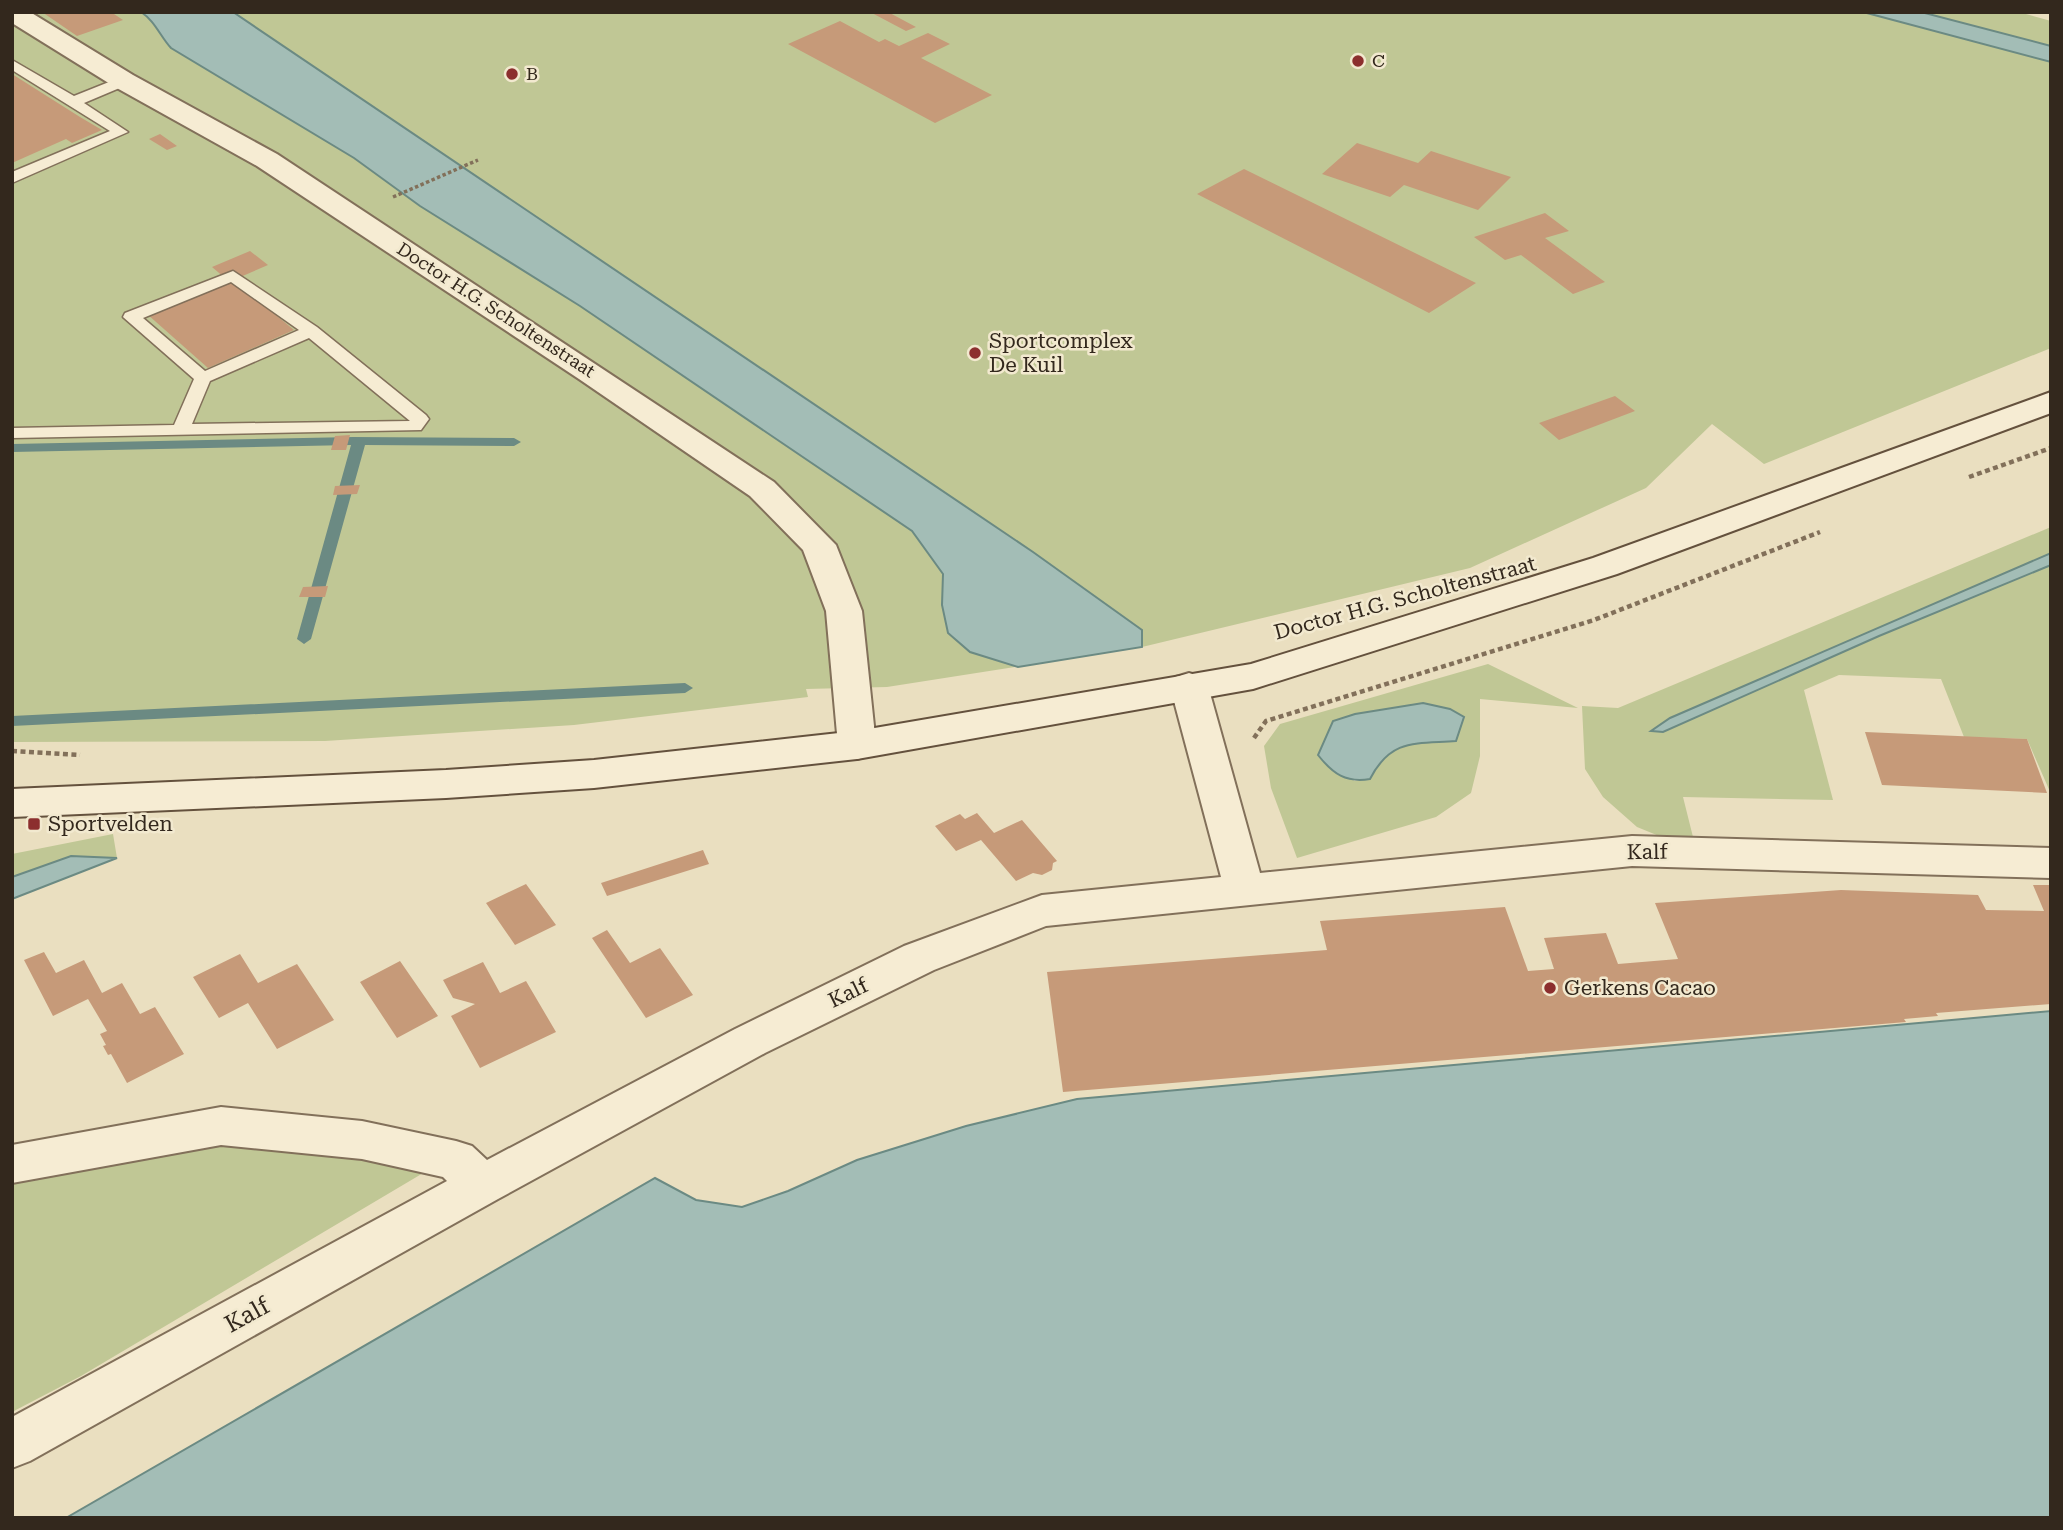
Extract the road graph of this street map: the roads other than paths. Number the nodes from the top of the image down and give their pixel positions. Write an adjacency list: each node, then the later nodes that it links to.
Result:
1 (12, 12): 3 (street, Doctor H.G. Scholtenstraat)
2 (12, 64): 4 (lane)
3 (124, 81): 4 (lane); 12 (street, Doctor H.G. Scholtenstraat)
4 (73, 102): 5 (lane)
5 (12, 178)
6 (311, 331): 7 (lane); 7 (lane); 9 (lane)
7 (203, 378): 9 (lane)
8 (2051, 402): 11 (street, Doctor H.G. Scholtenstraat)
9 (181, 429): 10 (lane)
10 (12, 433)
11 (1189, 686): 12 (street, Doctor H.G. Scholtenstraat); 15 (street)
12 (857, 746): 13 (street, Doctor H.G. Scholtenstraat)
13 (12, 803)
14 (2051, 863): 15 (street, Kalf)
15 (1245, 891): 17 (street, Kalf)
16 (12, 1164): 17 (street)
17 (482, 1185): 18 (street, Kalf)
18 (12, 1444)

